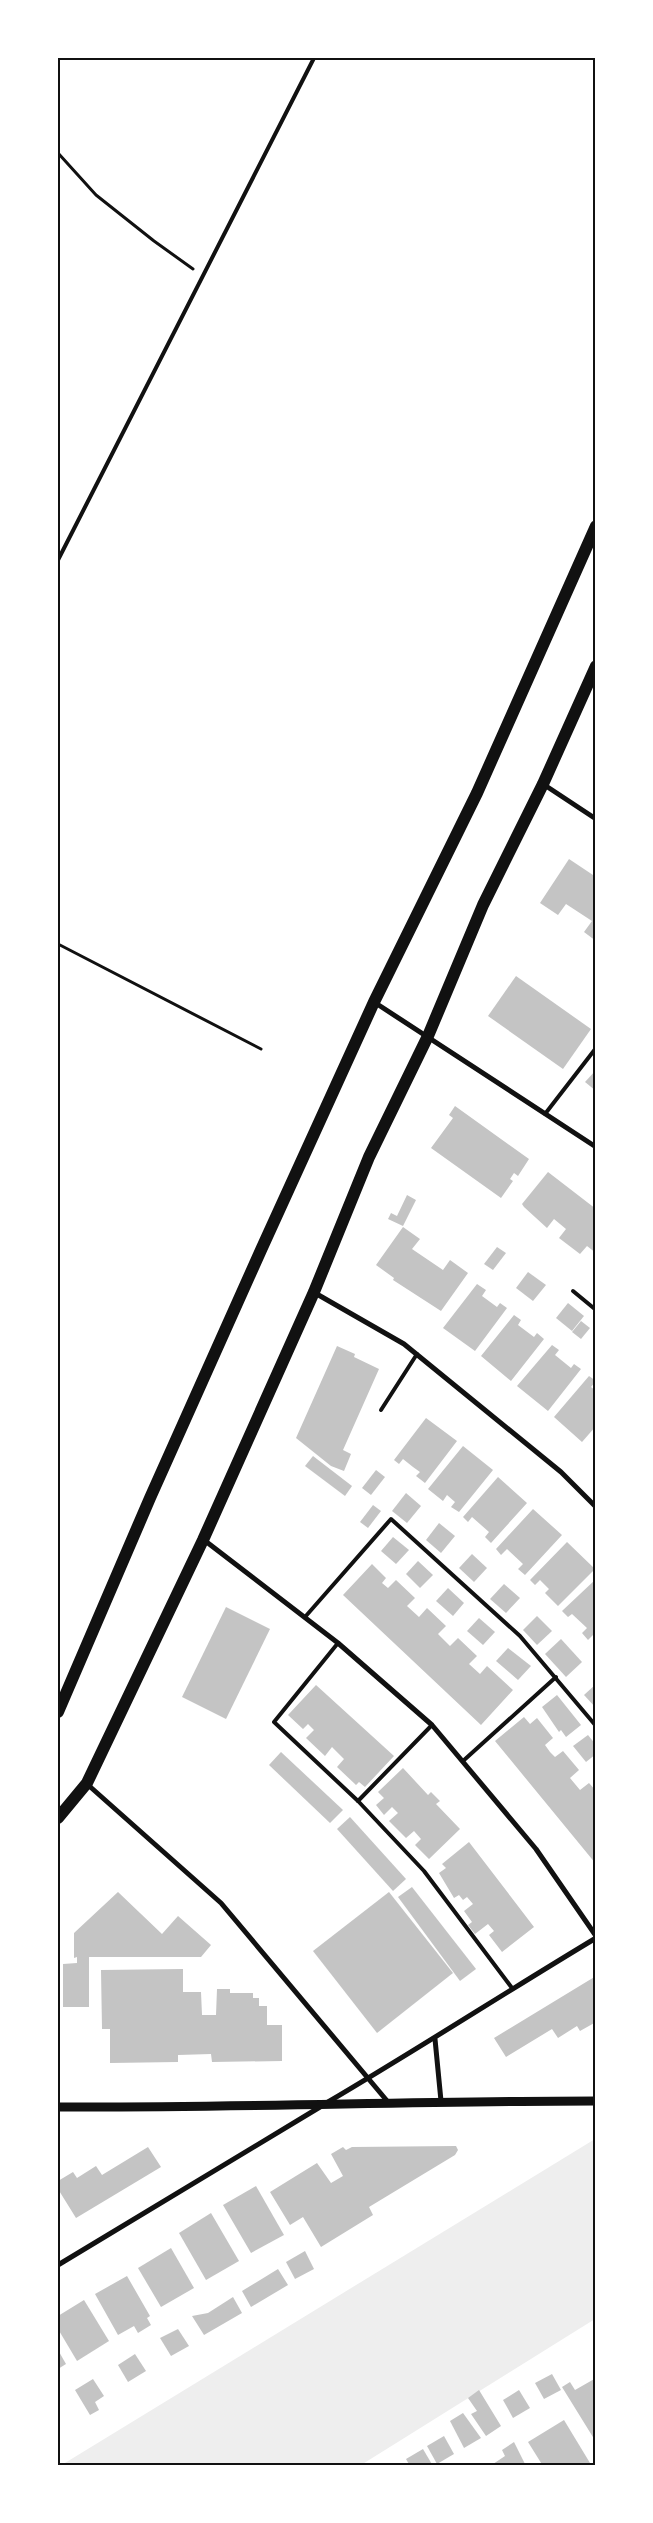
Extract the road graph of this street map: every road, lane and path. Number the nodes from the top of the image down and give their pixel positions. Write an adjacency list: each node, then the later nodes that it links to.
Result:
1 (314, 58): 3 (lane)
2 (58, 153): 3 (path)
3 (203, 275): 5 (lane)
4 (596, 526): 10 (main road)
5 (58, 560)
6 (596, 666): 7 (main road)
7 (543, 784): 8 (street); 11 (main road)
8 (596, 820)
9 (58, 944): 12 (path)
10 (374, 1002): 11 (street); 26 (main road)
11 (428, 1036): 14 (street); 17 (main road)
12 (261, 1048)
13 (596, 1048): 14 (lane)
14 (545, 1114): 15 (street)
15 (596, 1147)
16 (573, 1291): 18 (lane)
17 (314, 1292): 19 (street); 22 (main road)
18 (596, 1310)
19 (417, 1354): 20 (lane); 21 (street)
20 (381, 1410)
21 (596, 1507)
22 (204, 1540): 23 (street); 30 (main road)
23 (305, 1617): 24 (street); 25 (lane)
24 (338, 1643): 27 (street); 31 (lane)
25 (556, 1677): 28 (lane); 29 (lane)
26 (58, 1712)
27 (432, 1725): 29 (street); 31 (lane)
28 (596, 1726)
29 (463, 1761): 33 (street)
30 (87, 1783): 32 (main road); 36 (street)
31 (358, 1801): 34 (lane)
32 (58, 1818)
33 (596, 1937): 34 (street)
34 (512, 1988): 35 (street)
35 (435, 2039): 36 (street); 37 (street)
36 (368, 2078): 39 (street); 40 (street)
37 (441, 2101): 38 (street); 39 (street)
38 (596, 2101)
39 (388, 2102): 40 (street)
40 (321, 2106): 41 (street); 42 (street)
41 (58, 2107)
42 (58, 2265)

